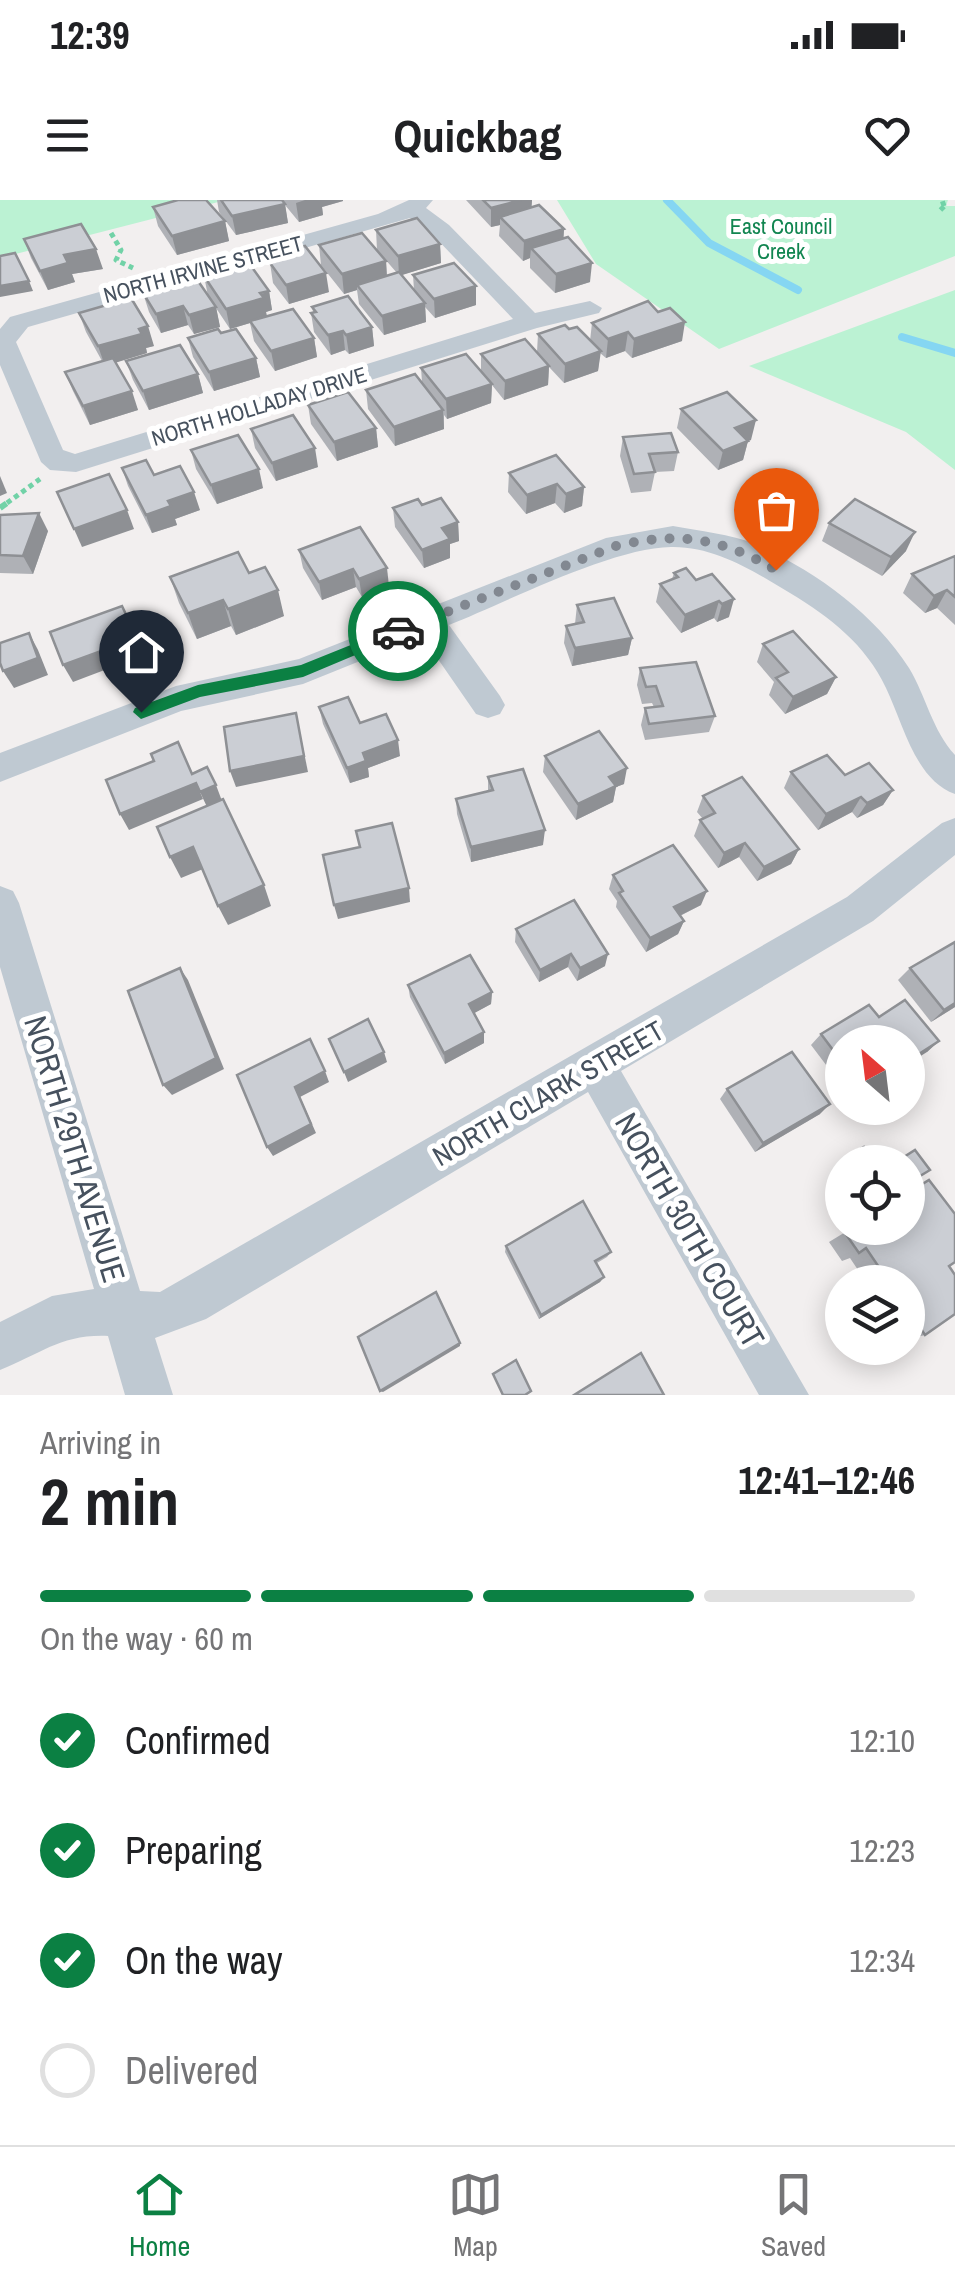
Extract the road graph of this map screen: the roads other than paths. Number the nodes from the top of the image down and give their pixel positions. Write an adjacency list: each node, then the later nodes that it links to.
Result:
1 (418, 205): 3 (street); 4 (street, NORTH IRVINE STREET)
2 (590, 308): 3 (street, NORTH HOLLADAY DRIVE)
3 (530, 322): 4 (street, NORTH HOLLADAY DRIVE)
4 (2, 342)
5 (427, 619): 6 (street); 7 (street); 8 (street)
6 (488, 706)
7 (0, 768)
8 (955, 780)
9 (955, 834): 11 (street, NORTH CLARK STREET)
10 (0, 903): 12 (street, NORTH 29TH AVENUE)
11 (595, 1066): 12 (street, NORTH CLARK STREET); 15 (street, NORTH 30TH COURT)
12 (125, 1315): 13 (street, NORTH CLARK STREET); 14 (street, NORTH 29TH AVENUE)
13 (0, 1347)
14 (149, 1395)
15 (786, 1395)

